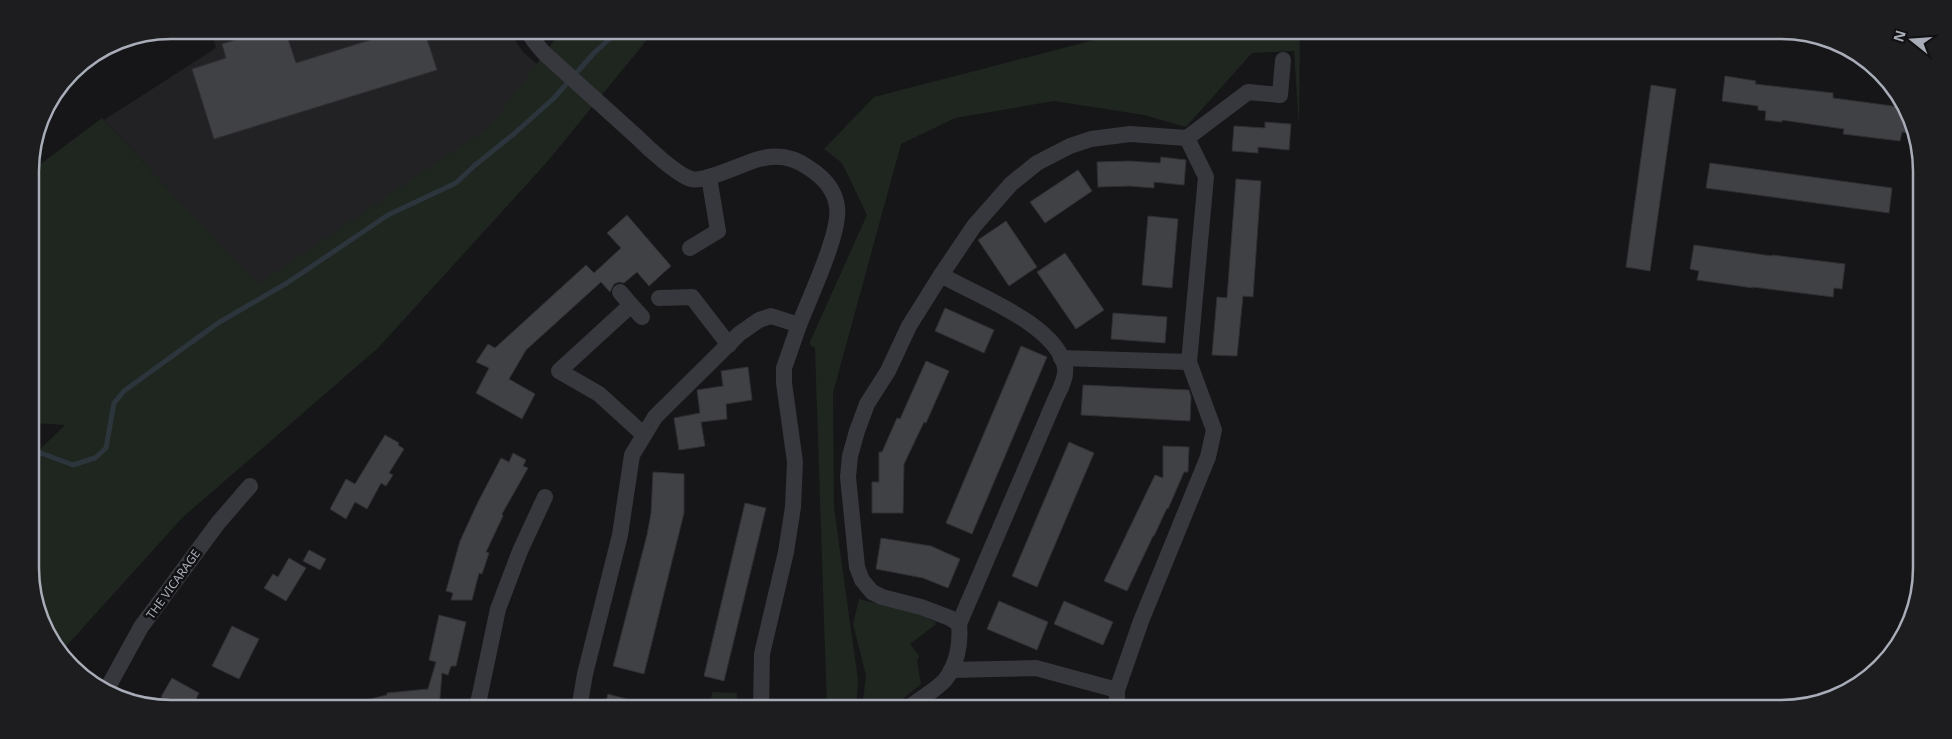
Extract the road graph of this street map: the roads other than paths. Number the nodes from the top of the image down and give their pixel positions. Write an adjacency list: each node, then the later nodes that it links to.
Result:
1 (533, 39): 4 (street)
2 (1283, 60): 3 (street)
3 (1187, 138): 6 (street); 14 (street)
4 (710, 177): 5 (street); 11 (street)
5 (690, 248)
6 (941, 275): 13 (street); 18 (street)
7 (620, 292): 9 (street)
8 (658, 298): 12 (street)
9 (631, 305): 10 (street); 15 (street)
10 (642, 317)
11 (799, 325): 12 (street); 24 (street)
12 (729, 345): 15 (street)
13 (1061, 358): 14 (street); 18 (street)
14 (1189, 362): 21 (street)
15 (644, 435): 23 (street)
16 (250, 486): 20 (street, THE VICARAGE)
17 (546, 497): 22 (street)
18 (959, 624): 19 (street)
19 (951, 670): 21 (street); 25 (street)
20 (110, 685)
21 (1117, 690): 26 (street)
22 (477, 700)
23 (581, 700)
24 (761, 700)
25 (920, 700)
26 (1117, 700)

